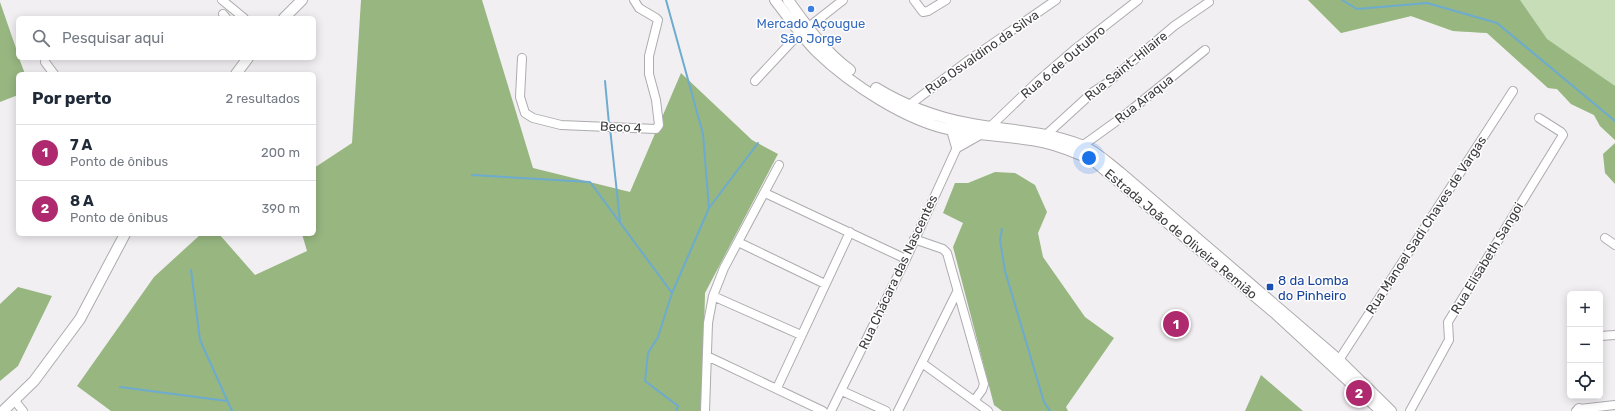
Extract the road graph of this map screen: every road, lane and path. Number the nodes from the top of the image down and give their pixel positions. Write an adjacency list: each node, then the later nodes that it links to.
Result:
1 (222, 0): 12 (street)
2 (302, 0): 13 (main road)
3 (634, 0): 16 (street, Beco 4)
4 (775, 0): 14 (main road, Estrada João de Oliveira Remião)
5 (788, 0): 14 (main road, Estrada João de Oliveira Remião)
6 (843, 0): 14 (street)
7 (914, 0): 8 (street)
8 (946, 0)
9 (1056, 0): 23 (street, Rua Osvaldino da Silva)
10 (1138, 0): 25 (street, Rua 6 de Outubro)
11 (1209, 2): 30 (street, Rua Saint-Hilaire)
12 (242, 16)
13 (286, 16)
14 (804, 30): 21 (street); 23 (main road, Estrada João de Oliveira Remião); 26 (main road, Estrada João de Oliveira Remião)
15 (1205, 50): 31 (street, Rua Araqua)
16 (522, 58)
17 (246, 60): 20 (main road)
18 (45, 62): 19 (street)
19 (52, 72)
20 (238, 72)
21 (755, 81)
22 (1513, 91): 50 (street, Rua Manoel Sadi Chaves de Vargas)
23 (908, 106): 25 (main road, Estrada João de Oliveira Remião); 28 (main road)
24 (1539, 118): 68 (street, Rua Elisabeth Sangoi)
25 (991, 126): 27 (main road, Estrada João de Oliveira Remião)
26 (952, 130): 28 (main road, Estrada João de Oliveira Remião); 32 (main road)
27 (1027, 131): 28 (main road); 30 (main road, Estrada João de Oliveira Remião)
28 (964, 132): 29 (main road, Estrada João de Oliveira Remião); 32 (street, Rua Chácara das Nascentes)
29 (980, 134): 32 (main road); 34 (main road, Estrada João de Oliveira Remião)
30 (1047, 134): 31 (main road, Estrada João de Oliveira Remião)
31 (1082, 146): 34 (main road, Estrada João de Oliveira Remião)
32 (957, 148): 39 (street, Rua Chácara das Nascentes)
33 (779, 165): 35 (street)
34 (1118, 176): 50 (main road, Estrada João de Oliveira Remião); 66 (main road, Estrada João de Oliveira Remião)
35 (765, 193): 36 (street); 40 (street)
36 (850, 232): 42 (street); 43 (street)
37 (124, 236): 54 (main road)
38 (1605, 238): 41 (street)
39 (914, 239): 42 (street, Rua Chácara das Nascentes); 44 (street)
40 (738, 242): 43 (street); 45 (street)
41 (1615, 245)
42 (906, 259): 53 (street, Rua Chácara das Nascentes)
43 (825, 284): 46 (street)
44 (957, 292): 51 (street); 55 (street)
45 (712, 296): 46 (street); 49 (street)
46 (801, 335): 52 (street)
47 (1615, 335): 48 (street)
48 (1603, 336)
49 (707, 356): 52 (street); 60 (street)
50 (1339, 360): 67 (main road, Estrada João de Oliveira Remião)
51 (922, 363): 55 (street); 64 (street)
52 (776, 388): 61 (street)
53 (842, 391): 62 (street, Rua Chácara das Nascentes); 63 (street)
54 (15, 400): 58 (main road); 59 (street)
55 (974, 401): 65 (street)
56 (1615, 405): 57 (street)
57 (1578, 410)
58 (2, 411)
59 (23, 411)
60 (705, 411)
61 (824, 411)
62 (831, 411)
63 (886, 411)
64 (898, 411)
65 (988, 411)
66 (1381, 411)
67 (1391, 411)
68 (1410, 411)

